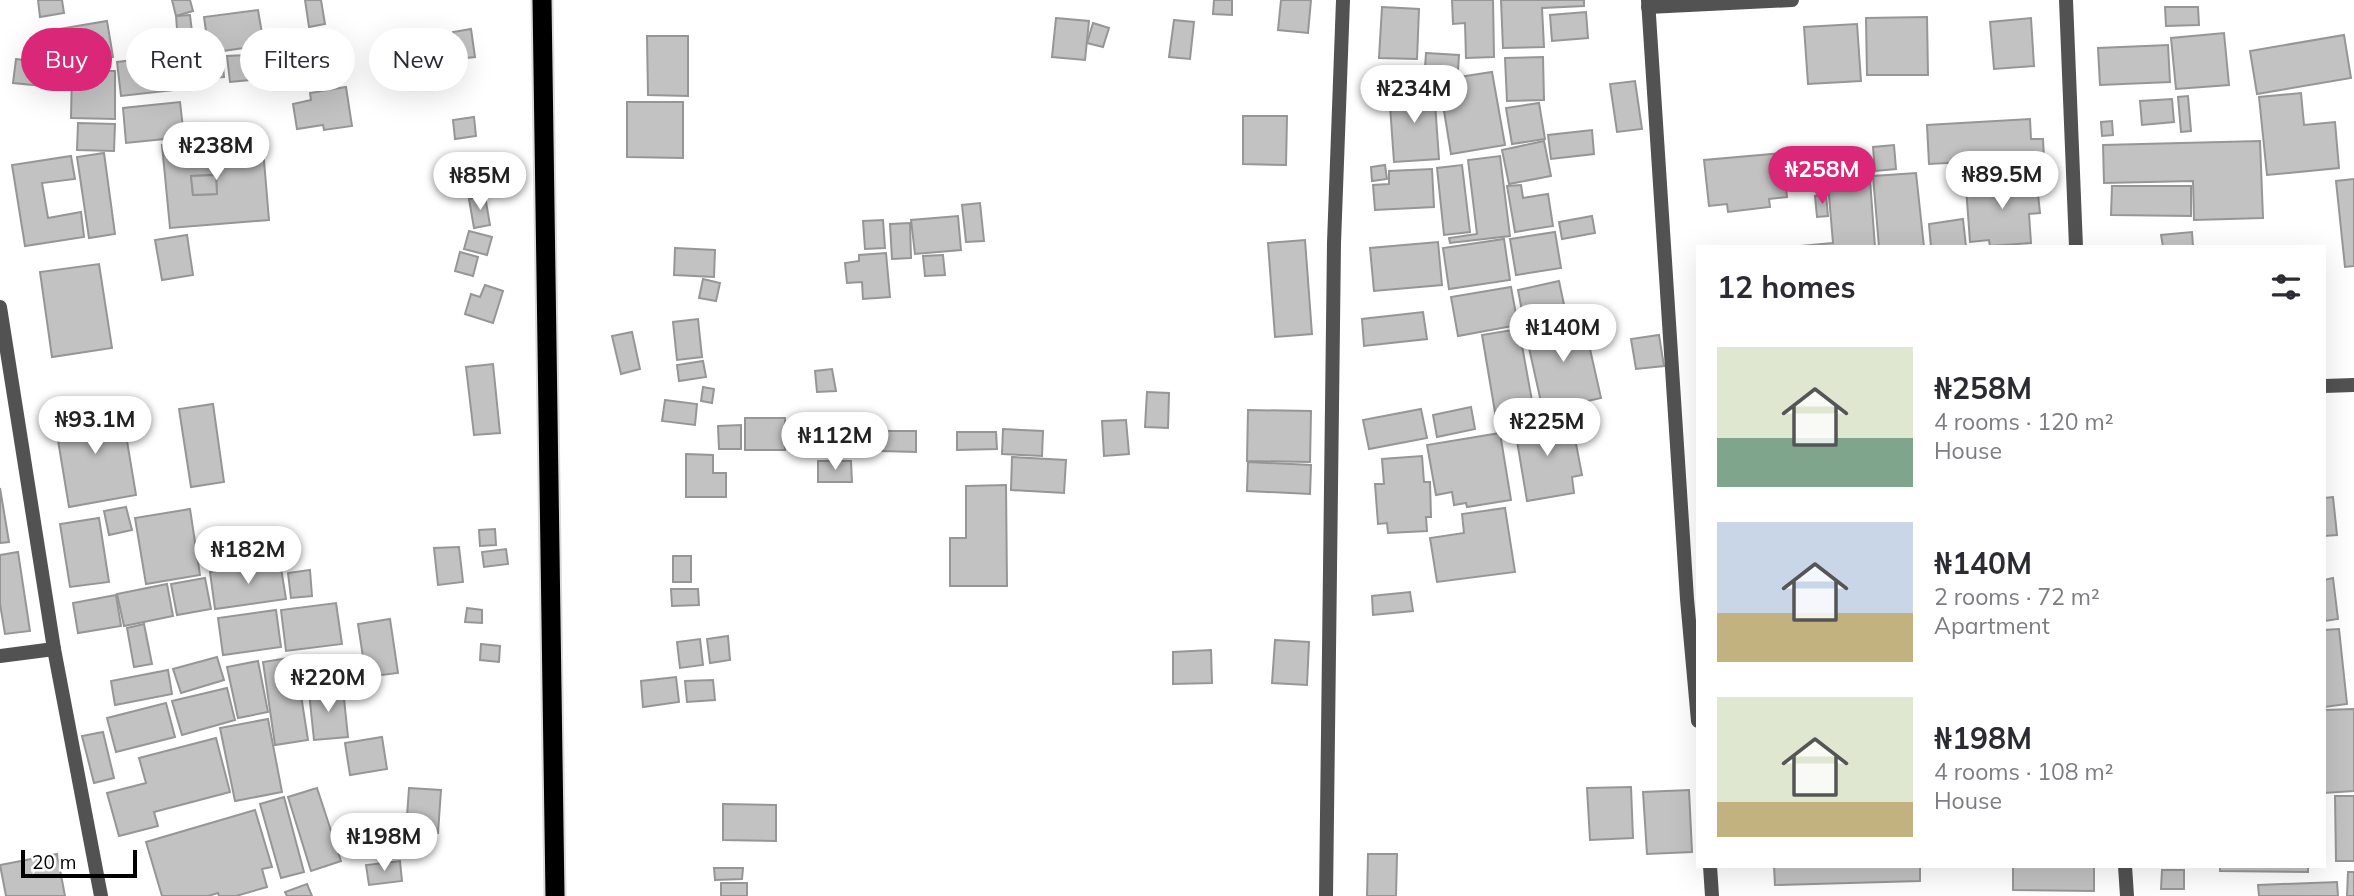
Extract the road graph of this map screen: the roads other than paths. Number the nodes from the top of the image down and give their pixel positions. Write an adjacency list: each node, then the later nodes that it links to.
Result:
1 (542, 0): 16 (highway)
2 (1343, 0): 17 (street)
3 (1792, 0): 5 (street)
4 (2066, 0): 6 (street)
5 (1648, 4): 12 (street)
6 (2076, 245)
7 (0, 307): 10 (street)
8 (2354, 385): 9 (street)
9 (2326, 386)
10 (54, 649): 11 (street); 15 (street)
11 (0, 656)
12 (1696, 699)
13 (1710, 868): 18 (street)
14 (2124, 868): 19 (street)
15 (101, 896)
16 (555, 896)
17 (1326, 896)
18 (1712, 896)
19 (2127, 896)

